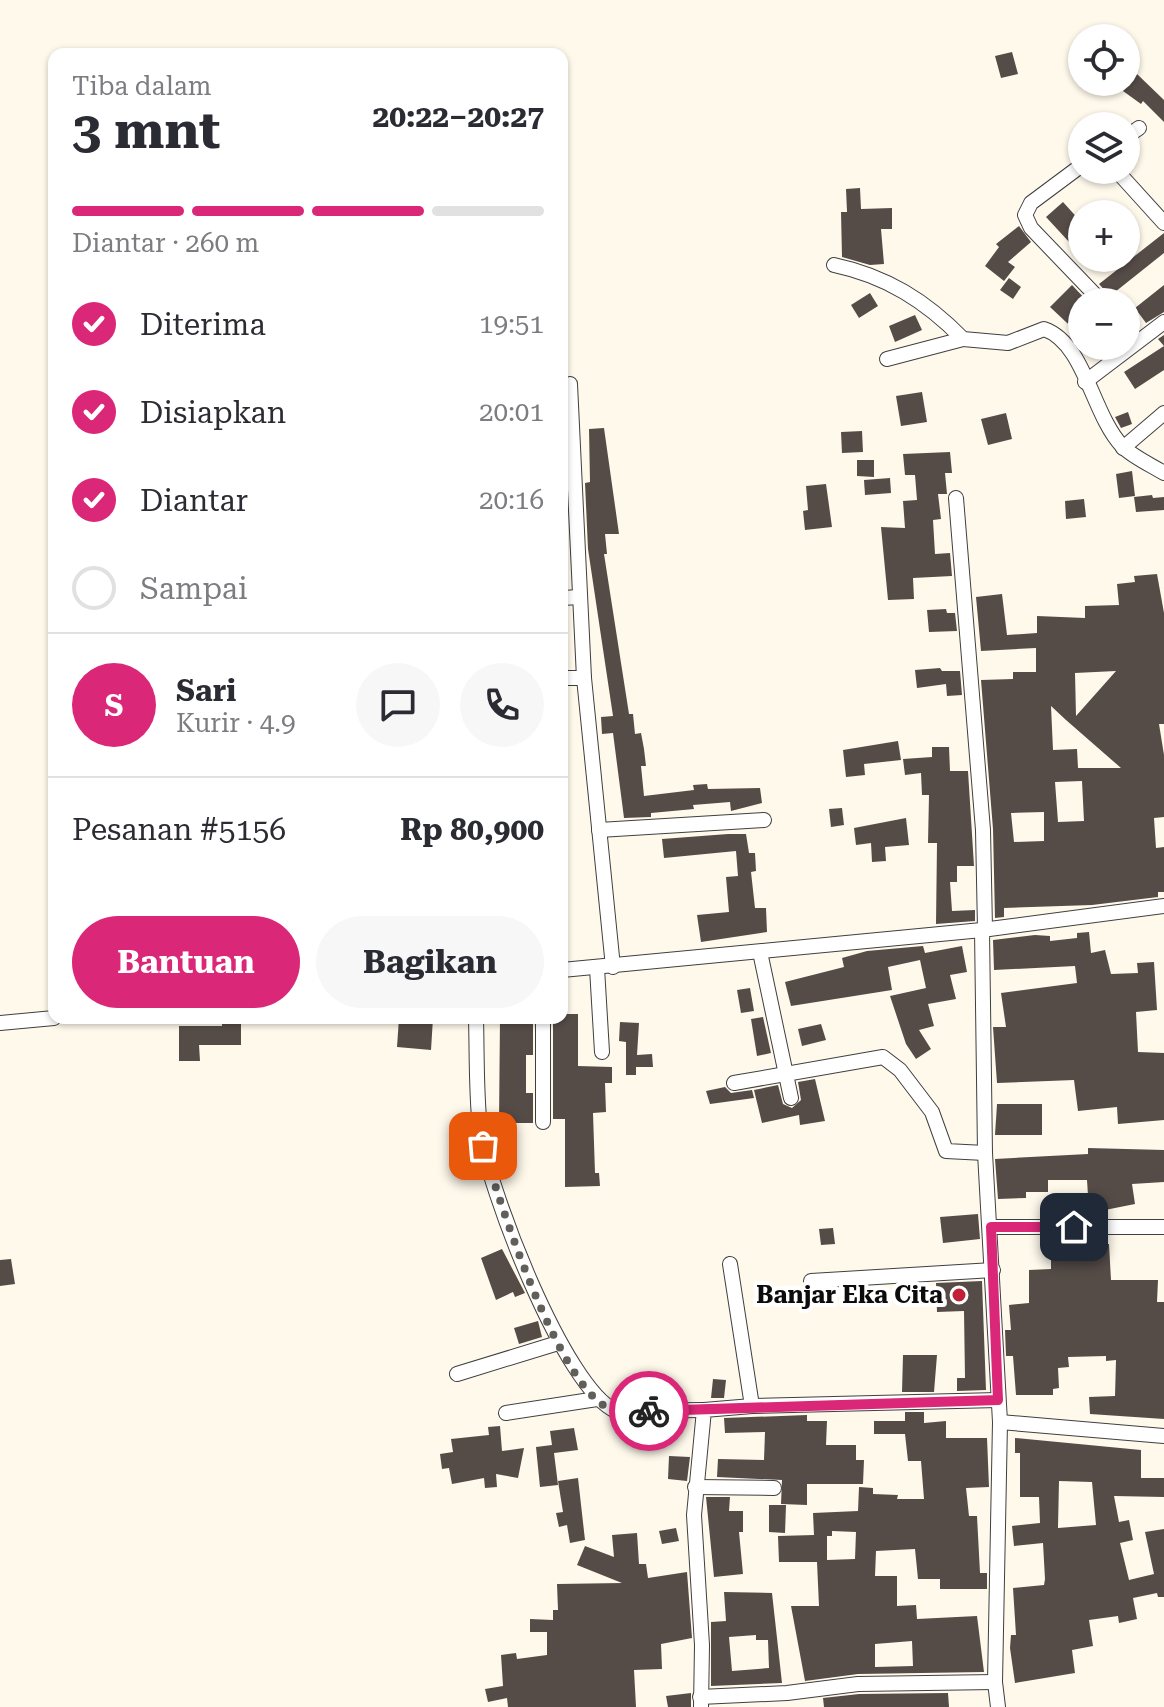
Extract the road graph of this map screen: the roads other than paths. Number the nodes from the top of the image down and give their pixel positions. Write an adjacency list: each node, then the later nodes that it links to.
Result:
1 (1068, 175): 5 (street)
2 (1129, 184): 3 (street)
3 (1164, 223)
4 (834, 265): 7 (street)
5 (1089, 288)
6 (1164, 322): 8 (street)
7 (963, 339): 9 (street); 11 (street)
8 (1140, 340)
9 (887, 359)
10 (1113, 360): 11 (street)
11 (1085, 382): 15 (street)
12 (570, 384): 13 (street)
13 (568, 406)
14 (1164, 413): 15 (street)
15 (1123, 448): 17 (street)
16 (568, 452): 19 (street)
17 (1164, 473)
18 (956, 498): 26 (street)
19 (580, 597): 20 (street); 22 (street)
20 (568, 598)
21 (568, 678): 22 (street)
22 (584, 678): 24 (street)
23 (764, 820): 24 (street)
24 (599, 830): 28 (street)
25 (1164, 906): 26 (street)
26 (983, 929): 27 (street); 40 (street)
27 (760, 952): 28 (street); 36 (street)
28 (613, 967): 29 (street)
29 (597, 968): 30 (street); 35 (street)
30 (568, 970)
31 (48, 1019): 32 (street)
32 (0, 1023)
33 (476, 1024): 46 (street)
34 (543, 1024): 39 (street)
35 (602, 1052)
36 (785, 1074): 37 (street); 38 (street); 40 (street)
37 (734, 1083)
38 (791, 1098)
39 (543, 1122)
40 (985, 1153): 41 (street)
41 (991, 1227): 42 (street); 44 (street)
42 (1164, 1227)
43 (730, 1264): 50 (street)
44 (993, 1270): 45 (street); 49 (street)
45 (811, 1281)
46 (558, 1343): 47 (street); 48 (street)
47 (457, 1374)
48 (597, 1399): 51 (street); 52 (street)
49 (998, 1400): 50 (street); 53 (street)
50 (752, 1406): 51 (street)
51 (704, 1410): 55 (street)
52 (506, 1413)
53 (1000, 1422): 54 (street); 57 (street)
54 (1164, 1436)
55 (695, 1487): 56 (street); 58 (street)
56 (774, 1488)
57 (995, 1682): 58 (street); 59 (street)
58 (700, 1702)
59 (998, 1707)

